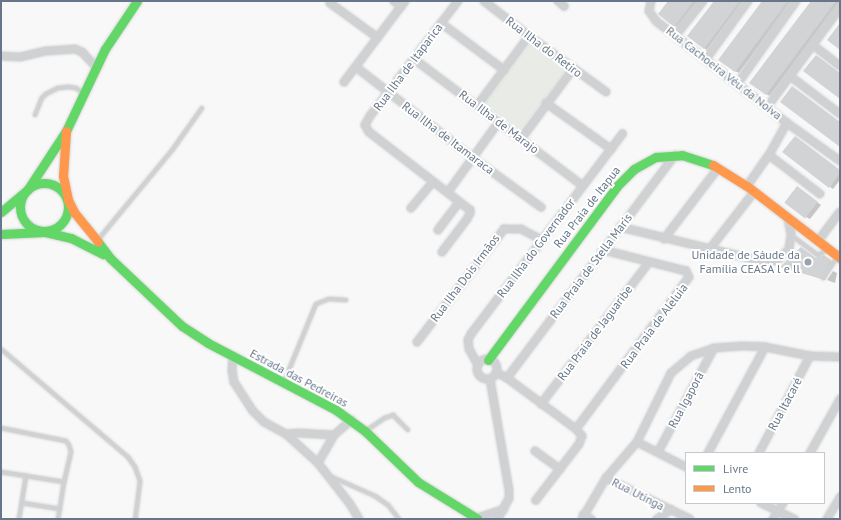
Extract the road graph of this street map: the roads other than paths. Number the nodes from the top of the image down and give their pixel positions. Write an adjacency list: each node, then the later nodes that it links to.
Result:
1 (137, 1): 21 (street)
2 (394, 1): 10 (street)
3 (458, 1): 12 (street, Rua Ilha de Itaparica)
4 (484, 1): 14 (street, Rua Ilha do Retiro)
5 (651, 1): 13 (street, Rua Cachoeira Véu da Noiva)
6 (703, 1): 13 (street)
7 (748, 1): 19 (street)
8 (796, 1): 27 (street)
9 (330, 3): 15 (street)
10 (402, 4): 15 (street)
11 (839, 13): 16 (street)
12 (441, 23): 18 (street, Rua Ilha de Itaparica); 24 (street)
13 (676, 35): 19 (street, Rua Cachoeira Véu da Noiva)
14 (529, 36): 23 (street, Rua Ilha do Retiro); 24 (street)
15 (378, 38): 22 (street)
16 (813, 45): 20 (street); 25 (street)
17 (1, 56): 21 (street)
18 (414, 59): 30 (street, Rua Ilha de Itaparica); 32 (street, Rua Ilha de Marajo)
19 (706, 59): 27 (street, Rua Cachoeira Véu da Noiva)
20 (840, 66)
21 (96, 67): 29 (street)
22 (356, 67): 26 (street); 30 (street, Rua Ilha de Itamaraca)
23 (573, 69): 28 (street, Rua Ilha do Retiro); 31 (street)
24 (504, 70): 32 (street)
25 (790, 76): 33 (street); 35 (street)
26 (344, 82)
27 (738, 83): 33 (street, Rua Cachoeira Véu da Noiva)
28 (606, 92)
29 (83, 93): 36 (lane); 39 (street)
30 (387, 93): 45 (street, Rua Ilha de Itamaraca); 48 (street, Rua Ilha de Itaparica)
31 (546, 104): 41 (street); 42 (street)
32 (477, 106): 37 (street, Rua Ilha de Marajo)
33 (768, 106): 38 (street, Rua Cachoeira Véu da Noiva)
34 (202, 108): 69 (lane)
35 (840, 114)
36 (35, 115)
37 (498, 123): 41 (street, Rua Ilha de Marajo); 45 (street)
38 (787, 123): 44 (street, Rua Cachoeira Véu da Noiva); 46 (street)
39 (66, 131): 50 (street); 54 (street)
40 (622, 134): 42 (street, Rua Ilha do Governador)
41 (521, 139): 49 (street, Rua Ilha de Marajo)
42 (611, 149): 49 (street, Rua Ilha do Governador)
43 (675, 154): 47 (street, Rua Praia de Itapua); 61 (street, Rua Praia de Stella Maris); 86 (street, Rua Praia de Itapua)
44 (769, 155): 51 (street, Rua Cachoeira Véu da Noiva); 53 (street)
45 (472, 158): 52 (street); 56 (street, Rua Ilha de Itamaraca)
46 (840, 161)
47 (718, 168): 51 (street, Rua Praia de Itapua); 66 (street)
48 (433, 182): 52 (street); 57 (street)
49 (583, 186): 67 (street, Rua Ilha do Governador)
50 (28, 188): 54 (street); 58 (street); 63 (street)
51 (750, 189): 60 (street, Rua Praia de Itapua); 72 (street, Rua Cachoeira Véu da Noiva)
52 (448, 192): 55 (street)
53 (820, 194)
54 (68, 200): 63 (street); 69 (street, Estrada das Pedreiras)
55 (462, 204): 62 (street); 73 (street)
56 (541, 207)
57 (411, 208)
58 (1, 212)
59 (840, 212): 68 (street)
60 (788, 218): 65 (street); 68 (street, Rua Praia de Itapua)
61 (620, 227): 66 (street); 71 (street, Rua Praia de Stella Maris)
62 (438, 230)
63 (45, 232): 64 (street); 74 (street, Estrada das Pedreiras)
64 (1, 234)
65 (791, 235): 70 (lane); 72 (street)
66 (664, 239): 72 (street)
67 (542, 240): 79 (street, Rua Ilha Dois Irmãos); 87 (street, Rua Ilha do Governador)
68 (818, 241): 70 (street, Rua Praia de Itapua)
69 (96, 242): 74 (street, Estrada das Pedreiras)
70 (827, 249): 75 (street, Rua Praia de Itapua)
71 (603, 250): 76 (street, Rua Praia de Aleluia); 89 (street, Rua Praia de Stella Maris)
72 (709, 250)
73 (442, 252)
74 (110, 258): 83 (street, Estrada das Pedreiras)
75 (838, 258): 77 (lane)
76 (648, 262): 93 (street, Rua Praia de Jaguaribe); 96 (street, Rua Praia de Aleluia)
77 (823, 278)
78 (346, 300): 91 (lane)
79 (417, 342)
80 (765, 347): 81 (street); 84 (street); 104 (street)
81 (714, 348): 101 (street); 103 (street, Rua Igaporã)
82 (1, 349): 127 (lane)
83 (233, 356): 91 (street, Estrada das Pedreiras); 99 (street)
84 (810, 356): 85 (street); 105 (street, Rua Itacaré)
85 (840, 357)
86 (488, 360): 87 (street); 88 (street)
87 (478, 365): 90 (street)
88 (496, 372): 89 (street); 90 (street)
89 (507, 378): 93 (street)
90 (490, 379): 121 (street)
91 (284, 382): 94 (street, Estrada das Pedreiras)
92 (840, 399): 106 (street)
93 (541, 404): 96 (street)
94 (351, 420): 98 (street, Estrada das Pedreiras); 100 (street)
95 (1, 428): 114 (lane)
96 (576, 429): 109 (street)
97 (408, 430): 98 (lane)
98 (365, 431): 130 (street, Estrada das Pedreiras)
99 (286, 434): 100 (street); 107 (street)
100 (334, 435): 107 (street)
101 (637, 442): 103 (street); 113 (street)
102 (535, 451): 109 (street)
103 (658, 452): 108 (street)
104 (709, 452)
105 (760, 452)
106 (811, 452)
107 (318, 463): 112 (street)
108 (685, 466)
109 (560, 469): 116 (street)
110 (1, 472): 111 (lane)
111 (26, 476): 114 (lane); 117 (lane)
112 (328, 476): 128 (street); 129 (lane)
113 (606, 478): 122 (street, Rua Utinga); 124 (street)
114 (64, 482): 120 (lane)
115 (840, 497): 136 (street)
116 (536, 500)
117 (22, 503): 120 (lane); 125 (lane)
118 (763, 504): 123 (street)
119 (782, 504): 123 (street)
120 (59, 509): 126 (lane)
121 (504, 509): 130 (street); 131 (street)
122 (671, 510): 132 (street, Rua Utinga); 133 (street, Rua Utinga)
123 (779, 511): 134 (street); 135 (street)
124 (586, 518)
125 (19, 519)
126 (58, 519)
127 (135, 519)
128 (359, 519)
129 (399, 519)
130 (477, 519)
131 (498, 519)
132 (657, 519)
133 (690, 519)
134 (773, 519)
135 (794, 519)
136 (828, 519)

